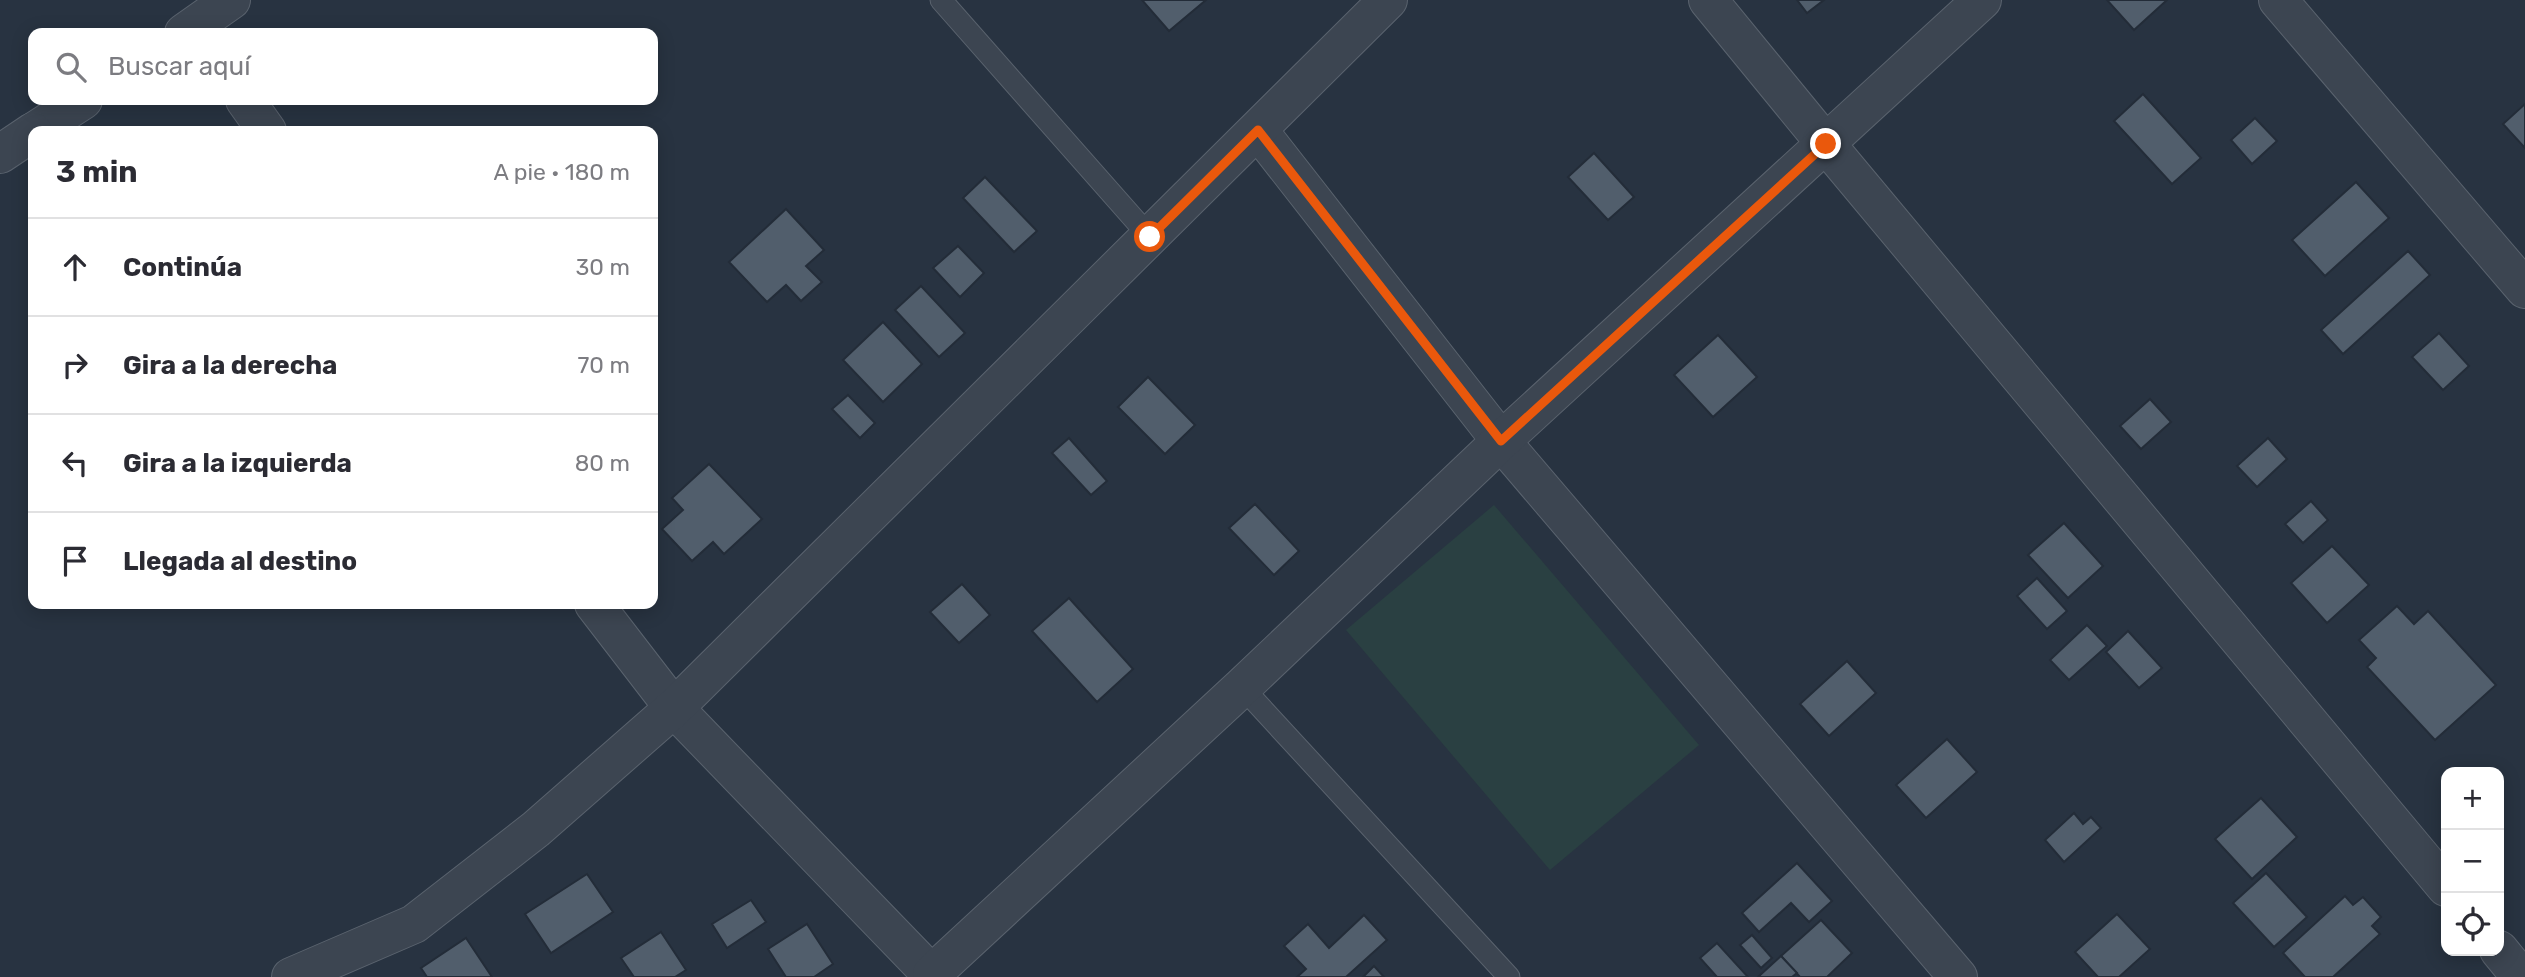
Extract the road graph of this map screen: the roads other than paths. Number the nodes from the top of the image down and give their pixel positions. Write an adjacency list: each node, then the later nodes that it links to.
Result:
1 (231, 0): 7 (street)
2 (941, 0): 16 (lane)
3 (1388, 0): 12 (street)
4 (1708, 0): 14 (street)
5 (1982, 0): 14 (street)
6 (2278, 0): 17 (street)
7 (197, 28)
8 (75, 105): 10 (street)
9 (249, 105): 11 (street)
10 (43, 126)
11 (263, 126)
12 (1258, 130): 16 (street); 18 (street)
13 (28, 136): 15 (street)
14 (1826, 144): 18 (street); 22 (street)
15 (0, 154)
16 (1150, 237): 21 (street)
17 (2525, 289)
18 (1501, 441): 20 (street); 27 (street)
19 (598, 609): 21 (street)
20 (1242, 687): 24 (street); 26 (lane)
21 (674, 708): 24 (street); 25 (street)
22 (2441, 881)
23 (2504, 956): 28 (street)
24 (933, 976)
25 (290, 977)
26 (1509, 977)
27 (1958, 977)
28 (2521, 977)

